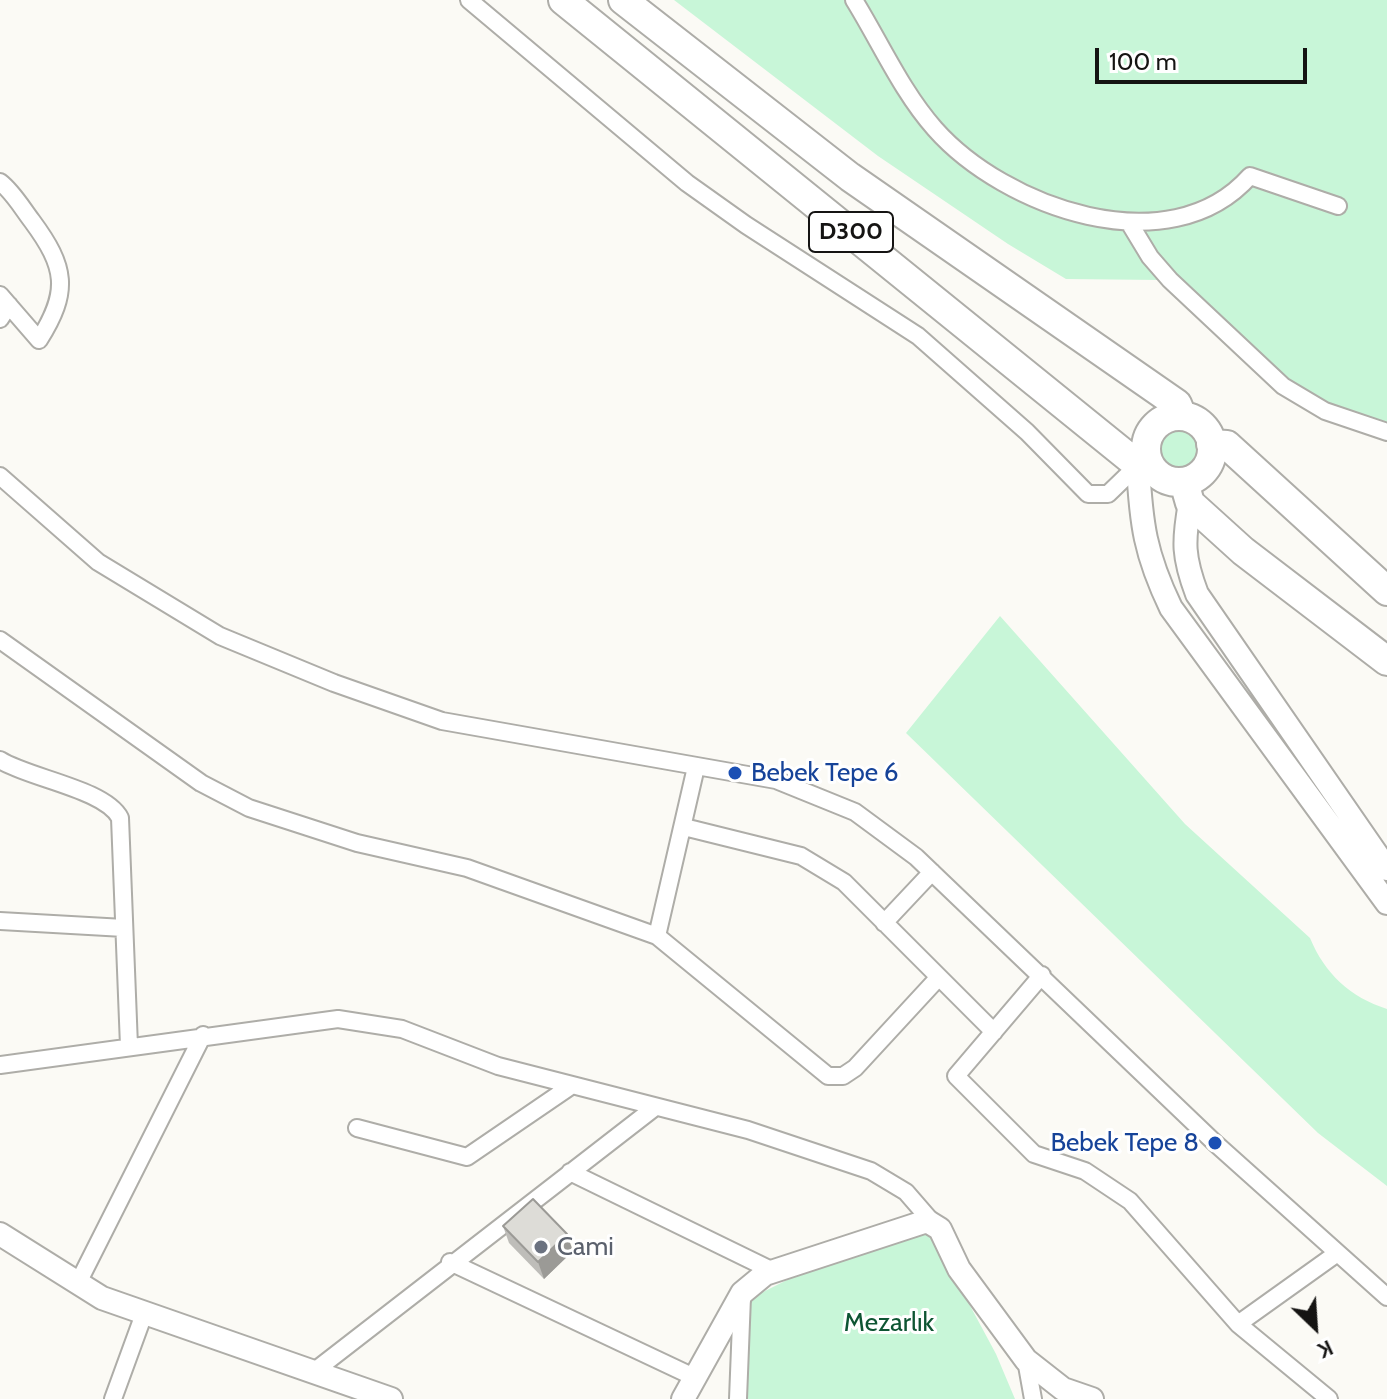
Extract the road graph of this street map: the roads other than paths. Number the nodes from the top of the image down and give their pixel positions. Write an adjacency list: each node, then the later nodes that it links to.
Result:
1 (469, 0): 12 (street)
2 (563, 0): 12 (highway, D300)
3 (623, 0): 9 (highway, D300)
4 (854, 0): 7 (street)
5 (0, 182): 8 (street)
6 (1338, 206): 7 (street)
7 (1130, 224): 10 (street)
8 (3, 306)
9 (1180, 410): 11 (highway); 12 (highway)
10 (1387, 432)
11 (1219, 444): 14 (highway); 15 (highway)
12 (1143, 462): 14 (highway); 23 (street)
13 (0, 476): 19 (street)
14 (1187, 493): 17 (highway); 21 (street)
15 (1387, 591)
16 (0, 640): 27 (street)
17 (1387, 661)
18 (0, 760): 26 (street)
19 (696, 767): 20 (street); 22 (street)
20 (684, 827): 25 (street); 27 (street)
21 (1387, 869)
22 (932, 872): 25 (street); 28 (street)
23 (1387, 903)
24 (0, 921): 26 (street)
25 (884, 923): 29 (street)
26 (124, 928): 32 (street)
27 (657, 936): 29 (street)
28 (1042, 975): 30 (street); 40 (street)
29 (939, 977): 30 (street)
30 (994, 1032): 47 (street)
31 (203, 1035): 32 (street); 34 (street); 43 (street)
32 (129, 1046): 33 (street)
33 (0, 1065)
34 (571, 1086): 35 (street); 36 (street)
35 (654, 1108): 37 (street); 38 (street)
36 (357, 1128)
37 (570, 1172): 41 (street); 42 (street)
38 (932, 1222): 42 (street); 48 (street)
39 (0, 1234): 43 (street)
40 (1336, 1254): 45 (street); 47 (street)
41 (450, 1262): 49 (street); 50 (street)
42 (773, 1271): 44 (street)
43 (78, 1283): 46 (street)
44 (742, 1293): 50 (street); 55 (street)
45 (1387, 1297)
46 (144, 1314): 49 (street); 52 (street)
47 (1238, 1324): 58 (street)
48 (1026, 1360): 56 (street); 57 (street)
49 (312, 1373): 51 (street)
50 (696, 1378): 54 (street)
51 (338, 1391): 53 (street)
52 (113, 1399)
53 (391, 1399)
54 (683, 1399)
55 (738, 1399)
56 (1033, 1399)
57 (1092, 1399)
58 (1329, 1399)

